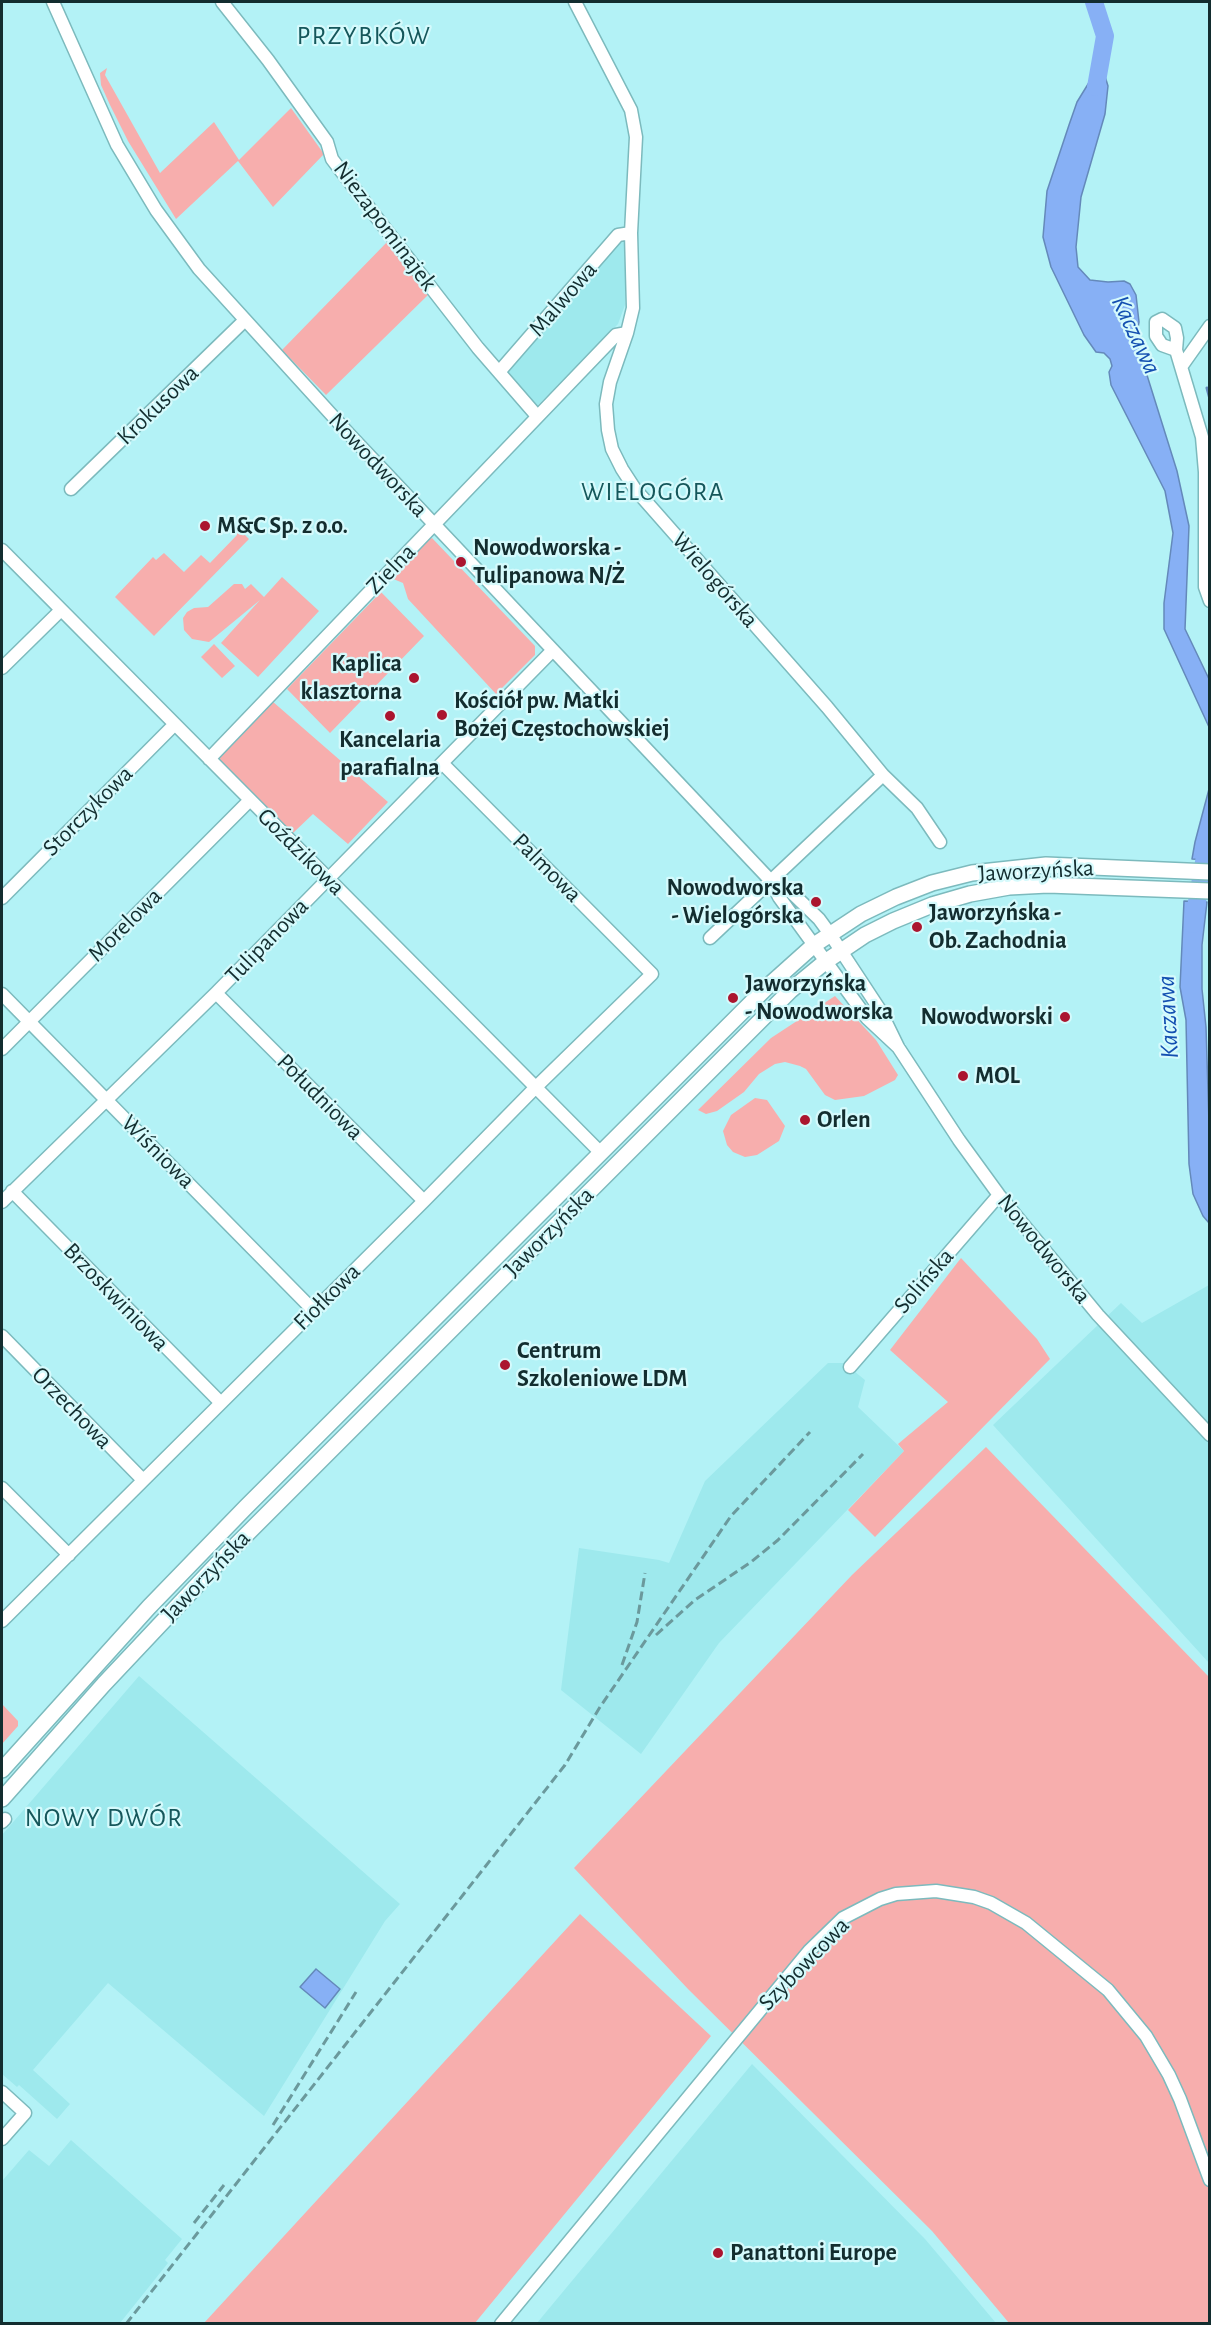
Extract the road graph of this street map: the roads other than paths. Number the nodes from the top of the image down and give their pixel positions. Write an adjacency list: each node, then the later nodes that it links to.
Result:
1 (222, 2): 10 (street, Niezapominajek)
2 (575, 2): 4 (street, Wielogórska)
3 (56, 3): 5 (street, Nowodworska)
4 (631, 233): 7 (street, Wielogórska); 10 (street, Malwowa)
5 (244, 321): 12 (street, Krokusowa); 13 (street, Nowodworska)
6 (1209, 326): 9 (street)
7 (627, 333): 11 (street, Zielna); 22 (street, Wielogórska)
8 (1176, 350): 9 (street)
9 (1181, 367): 15 (street)
10 (500, 372): 11 (street, Niezapominajek)
11 (537, 416): 13 (street, Zielna)
12 (71, 489)
13 (434, 524): 17 (street, Nowodworska); 20 (street, Zielna)
14 (4, 558): 16 (street, Goździkowa)
15 (1209, 601)
16 (61, 610): 18 (street); 19 (street, Goździkowa)
17 (553, 650): 21 (street, Tulipanowa); 27 (street, Nowodworska)
18 (2, 668)
19 (175, 724): 20 (street, Goździkowa); 29 (street, Storczykowa)
20 (209, 759): 23 (street, Goździkowa)
21 (442, 763): 26 (street, Tulipanowa); 35 (street, Palmowa)
22 (883, 775): 24 (street, Wielogórska); 27 (street)
23 (249, 801): 26 (street, Goździkowa); 38 (street, Morelowa)
24 (940, 842)
25 (1209, 872): 30 (main road, Jaworzyńska)
26 (328, 878): 36 (street, Tulipanowa); 41 (street, Goździkowa)
27 (771, 881): 30 (street, Nowodworska); 31 (street); 32 (street, Nowodworska)
28 (1209, 891): 33 (main road, Jaworzyńska)
29 (2, 898)
30 (830, 933): 32 (main road, Jaworzyńska); 33 (street, Nowodworska)
31 (710, 938)
32 (814, 945): 34 (street, Nowodworska); 43 (main road, Jaworzyńska)
33 (841, 951): 34 (main road, Jaworzyńska); 39 (street, Nowodworska)
34 (825, 962): 39 (street, Nowodworska); 58 (main road, Jaworzyńska)
35 (652, 974): 41 (street, Fiołkowa)
36 (216, 993): 42 (street, Tulipanowa); 46 (street, Południowa)
37 (2, 994): 38 (street, Wiśniowa)
38 (29, 1021): 40 (street, Morelowa); 42 (street, Wiśniowa)
39 (898, 1047): 45 (street, Nowodworska)
40 (2, 1049)
41 (535, 1088): 43 (street, Goździkowa); 46 (street, Fiołkowa)
42 (105, 1099): 44 (street, Tulipanowa); 48 (street, Wiśniowa)
43 (601, 1152): 57 (main road, Jaworzyńska)
44 (12, 1191): 47 (street, Tulipanowa); 51 (street, Brzoskwiniowa)
45 (999, 1195): 50 (street, Solińska); 52 (street, Nowodworska)
46 (424, 1201): 48 (street, Fiołkowa)
47 (2, 1202)
48 (314, 1311): 51 (street, Fiołkowa)
49 (2, 1336): 53 (street, Orzechowa)
50 (850, 1367)
51 (220, 1402): 53 (street, Fiołkowa)
52 (1209, 1435)
53 (143, 1480): 55 (street, Fiołkowa)
54 (2, 1488): 55 (street)
55 (69, 1556): 56 (street, Fiołkowa)
56 (2, 1621)
57 (2, 1770)
58 (2, 1799)
59 (2, 2092): 60 (street)
60 (2, 2139)
61 (1209, 2180): 62 (street, Szybowcowa)
62 (501, 2324)

